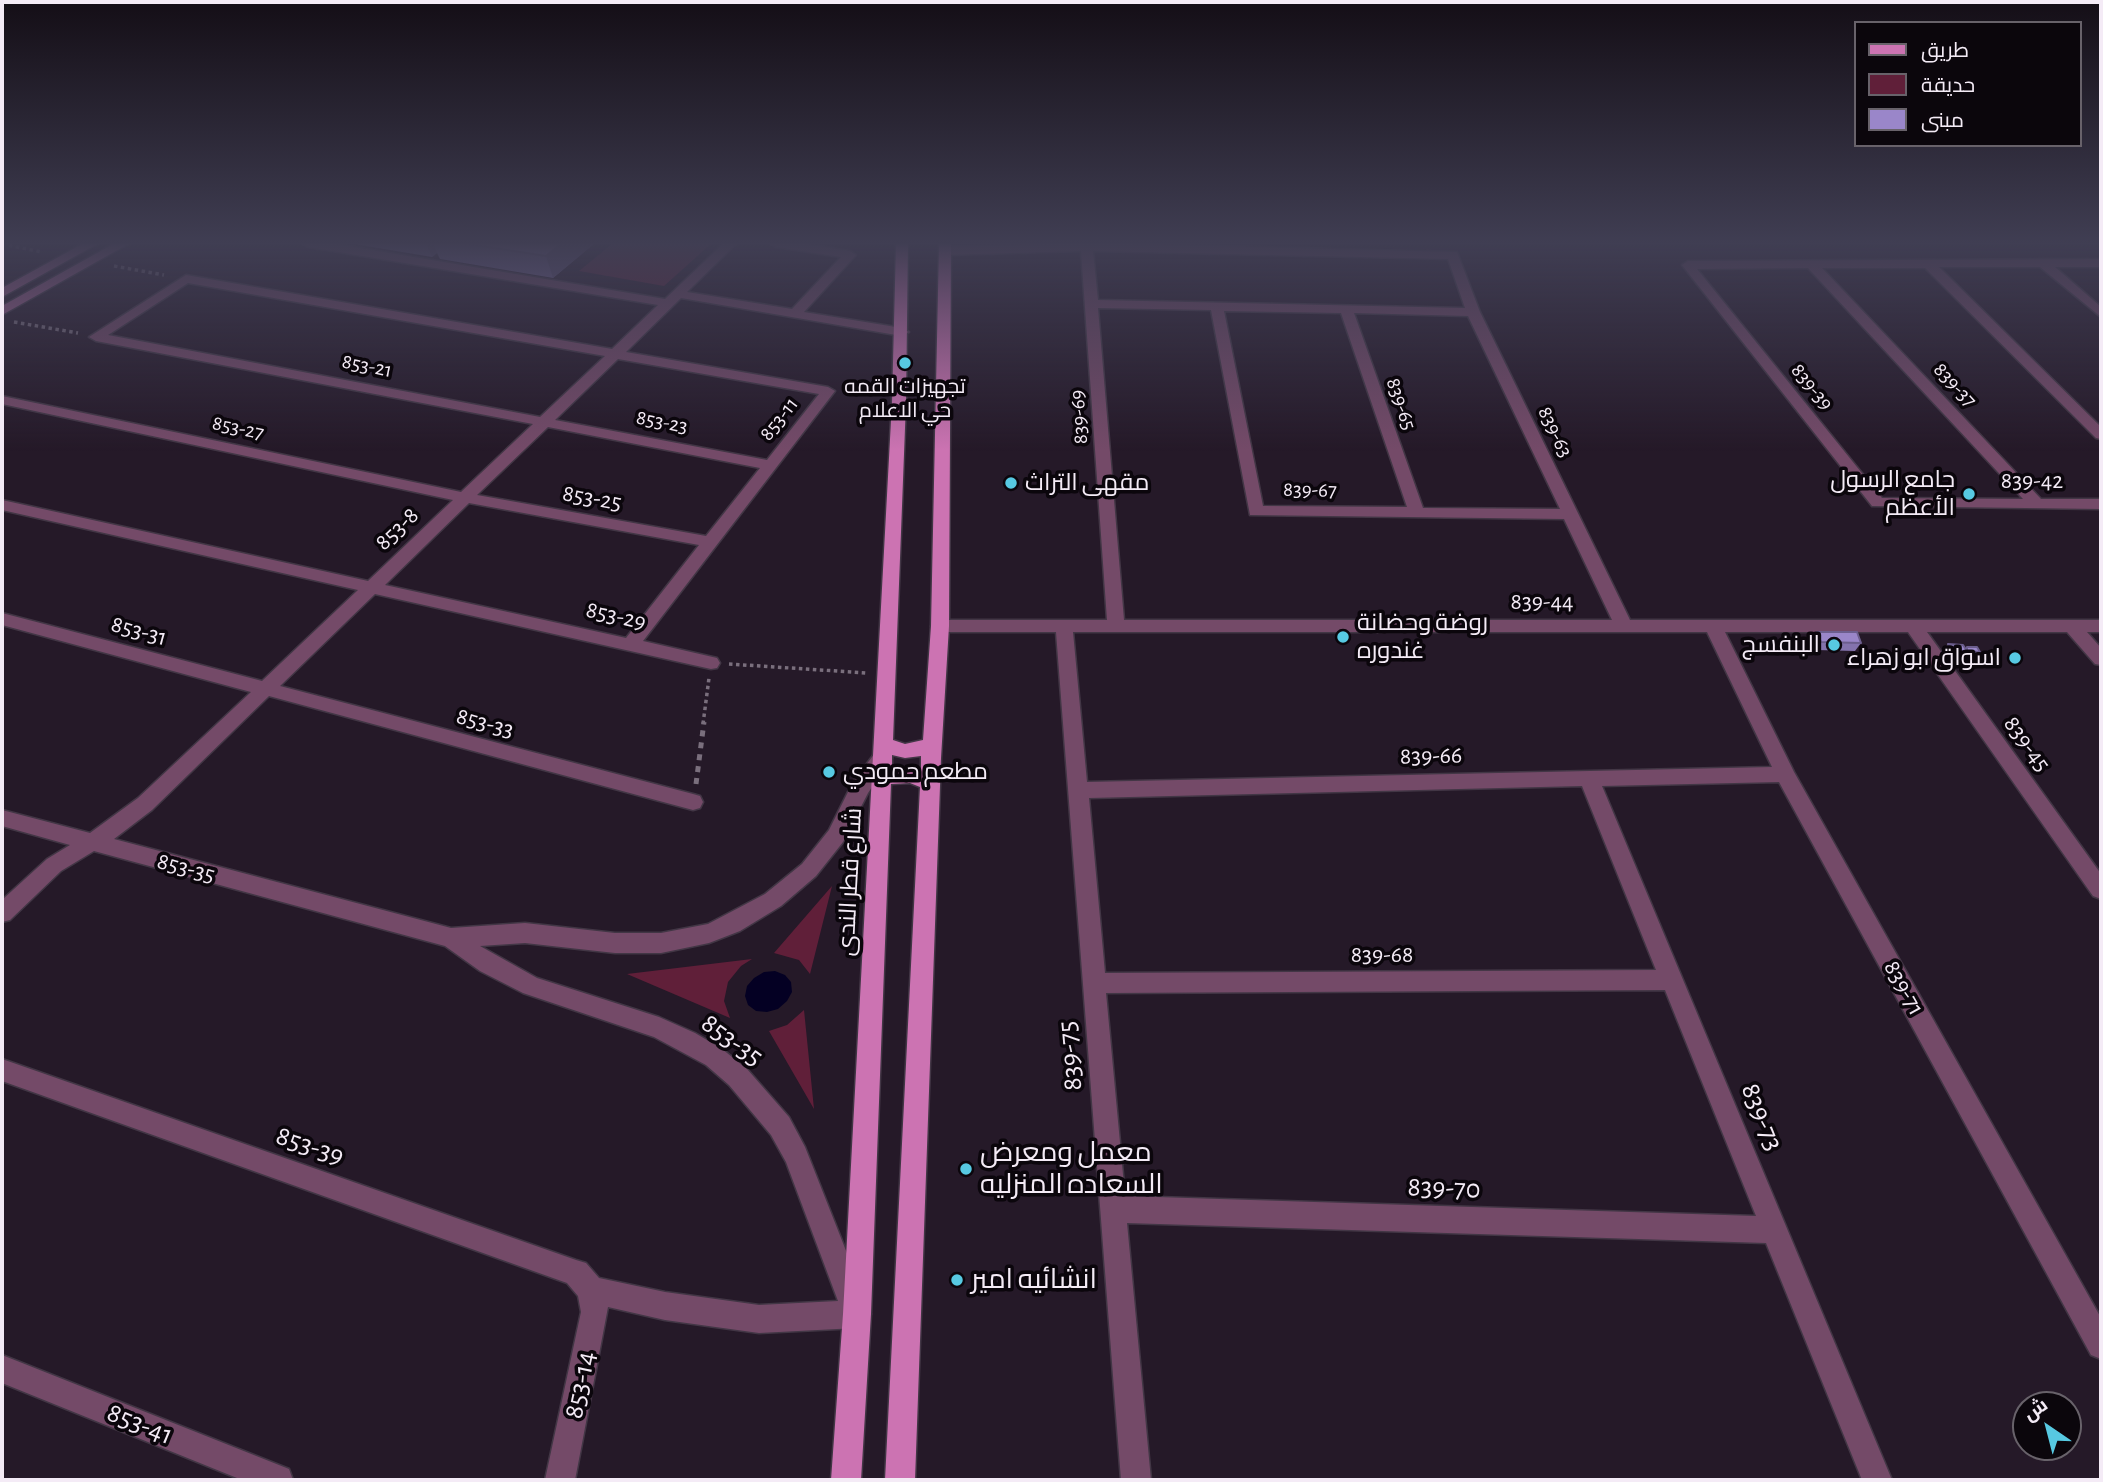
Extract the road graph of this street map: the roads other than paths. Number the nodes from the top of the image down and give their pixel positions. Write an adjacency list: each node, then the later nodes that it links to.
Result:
1 (135, 312): 19 (street, 853-21)
2 (376, 312): 17 (street, 853-21)
3 (659, 312): 17 (street, 853-8)
4 (781, 312): 15 (street)
5 (902, 312): 16 (main road, شارع قطر الندى)
6 (905, 312): 16 (main road)
7 (946, 312): 32 (main road)
8 (1092, 312): 34 (street, 839-69)
9 (1218, 312): 27 (street, 839-67)
10 (1347, 312): 27 (street, 839-65)
11 (1473, 312): 28 (street, 839-63)
12 (1726, 312): 23 (street, 839-39)
13 (1857, 312): 24 (street, 839-37)
14 (1977, 312): 20 (street)
15 (795, 314): 16 (street)
16 (902, 332): 45 (main road, شارع قطر الندى)
17 (615, 354): 19 (street, 853-8); 21 (street, 853-11)
18 (2, 400): 22 (street, 853-27)
19 (545, 421): 21 (street, 853-23); 22 (street, 853-8)
20 (2101, 435)
21 (771, 465): 29 (street, 853-11)
22 (465, 498): 29 (street, 853-25); 30 (street, 853-8)
23 (1878, 503): 24 (street, 839-42)
24 (2037, 504): 25 (street, 839-42)
25 (2101, 504)
26 (2, 505): 30 (street)
27 (1417, 512): 28 (street, 839-67)
28 (1572, 514): 35 (street, 839-63)
29 (710, 542): 40 (street, 853-11)
30 (372, 587): 40 (street, 853-29); 43 (street, 853-8)
31 (2, 619): 43 (street, 853-31)
32 (940, 626): 33 (street, 839-44); 44 (main road)
33 (1064, 626): 34 (street, 839-44); 50 (street, 839-75)
34 (1116, 626): 35 (street, 839-44)
35 (1624, 626): 36 (street, 839-44)
36 (1713, 626): 37 (street, 839-44); 46 (street, 839-71)
37 (1913, 626): 38 (street, 839-44); 54 (street, 839-45)
38 (2072, 626): 39 (street, 839-44); 41 (street)
39 (2101, 626)
40 (632, 644): 42 (street, 853-29)
41 (2101, 659)
42 (711, 663)
43 (264, 690): 51 (street, 853-33); 53 (street, 853-8)
44 (932, 744): 45 (main road); 49 (main road)
45 (882, 751): 48 (main road, شارع قطر الندى); 56 (street, 853-35)
46 (1785, 774): 47 (street, 839-66); 64 (street, 839-71)
47 (1589, 778): 50 (street, 839-66); 57 (street, 839-73)
48 (881, 781): 49 (main road); 63 (main road, شارع قطر الندى)
49 (930, 783): 69 (main road)
50 (1078, 790): 58 (street, 839-75)
51 (693, 802)
52 (2, 818): 53 (street, 853-35)
53 (91, 842): 55 (street, 853-8); 56 (street, 853-35)
54 (2101, 890)
55 (2, 913)
56 (451, 939): 63 (street, 853-35)
57 (1671, 980): 58 (street, 839-68); 61 (street, 839-73)
58 (1094, 983): 60 (street, 839-75)
59 (2, 1070): 62 (street, 853-39)
60 (1112, 1209): 61 (street, 839-70); 70 (street, 839-75)
61 (1774, 1230): 71 (street, 839-73)
62 (591, 1290): 63 (street); 67 (street, 853-14)
63 (857, 1314): 68 (main road, شارع قطر الندى)
64 (2101, 1346)
65 (2, 1369): 66 (street, 853-41)
66 (278, 1480)
67 (560, 1480)
68 (846, 1480)
69 (900, 1480)
70 (1136, 1480)
71 (1877, 1480)

